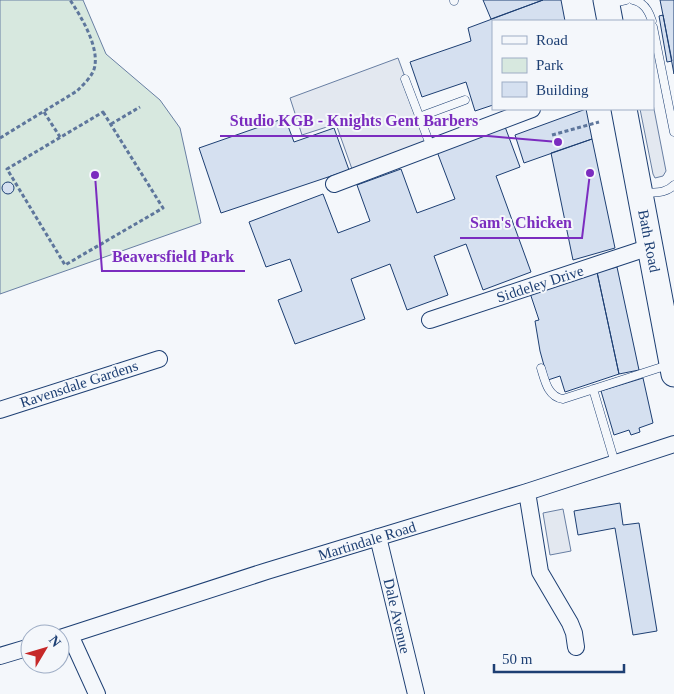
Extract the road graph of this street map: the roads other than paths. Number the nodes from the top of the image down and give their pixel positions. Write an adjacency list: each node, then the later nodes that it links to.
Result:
1 (633, 0): 2 (lane)
2 (652, 20)
3 (654, 31): 6 (lane)
4 (405, 79): 9 (lane)
5 (465, 100): 9 (lane)
6 (671, 105): 10 (lane)
7 (529, 110): 11 (street)
8 (624, 110): 14 (main road, Bath Road)
9 (419, 117): 11 (lane)
10 (674, 132)
11 (431, 147): 12 (street)
12 (334, 184)
13 (674, 185): 14 (lane)
14 (640, 193): 15 (main road, Bath Road)
15 (650, 247): 16 (street, Siddeley Drive); 19 (main road, Bath Road)
16 (430, 320)
17 (159, 359): 21 (street, Ravensdale Gardens)
18 (540, 368): 20 (lane)
19 (673, 369): 20 (lane)
20 (593, 389): 23 (lane)
21 (0, 410)
22 (674, 444): 23 (street, Martindale Road)
23 (615, 463): 24 (street, Martindale Road)
24 (527, 492): 25 (street, Martindale Road); 28 (street)
25 (378, 537): 26 (street, Martindale Road); 32 (street, Dale Avenue)
26 (70, 635)
27 (70, 646): 31 (street)
28 (576, 647)
29 (20, 650): 30 (street)
30 (0, 656)
31 (97, 694)
32 (416, 694)

